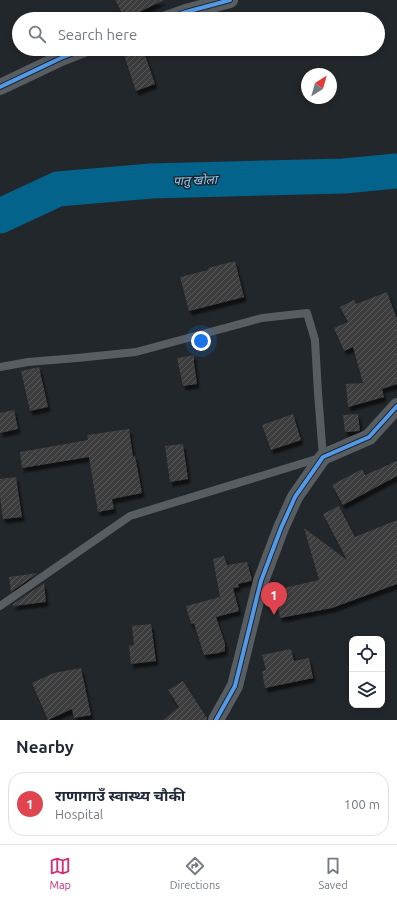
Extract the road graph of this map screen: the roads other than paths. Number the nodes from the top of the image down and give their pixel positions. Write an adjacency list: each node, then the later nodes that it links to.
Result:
1 (230, 0): 2 (street)
2 (186, 12)
3 (66, 56): 4 (street)
4 (0, 87)
5 (0, 367): 7 (lane)
6 (397, 406): 7 (street)
7 (323, 457): 8 (lane); 9 (street)
8 (0, 606)
9 (216, 720)

